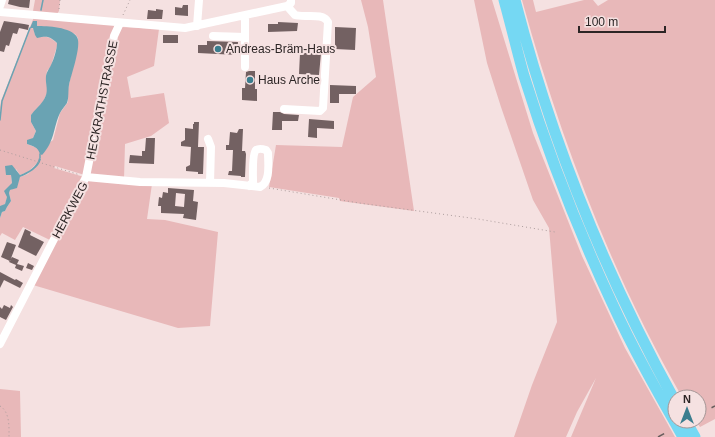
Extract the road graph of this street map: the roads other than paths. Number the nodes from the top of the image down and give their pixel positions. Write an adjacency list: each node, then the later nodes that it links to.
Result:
1 (2, 0): 6 (street)
2 (199, 0): 10 (street)
3 (504, 0): 21 (highway)
4 (515, 0): 20 (highway)
5 (289, 3): 8 (street, HECKRATHSTRASSE); 14 (street)
6 (0, 6)
7 (0, 12): 9 (street, HECKRATHSTRASSE)
8 (245, 16): 10 (street, HECKRATHSTRASSE); 12 (street)
9 (120, 23): 10 (street, HECKRATHSTRASSE); 16 (street, HECKRATHSTRASSE)
10 (197, 26)
11 (213, 36): 12 (street)
12 (245, 37): 13 (street)
13 (245, 67)
14 (284, 109)
15 (208, 139): 17 (street)
16 (86, 177): 17 (street, HERKWEG); 19 (street, HERKWEG)
17 (210, 183): 18 (street, HERKWEG)
18 (249, 186): 18 (street, HERKWEG)
19 (0, 344)
20 (669, 389)
21 (683, 437)

